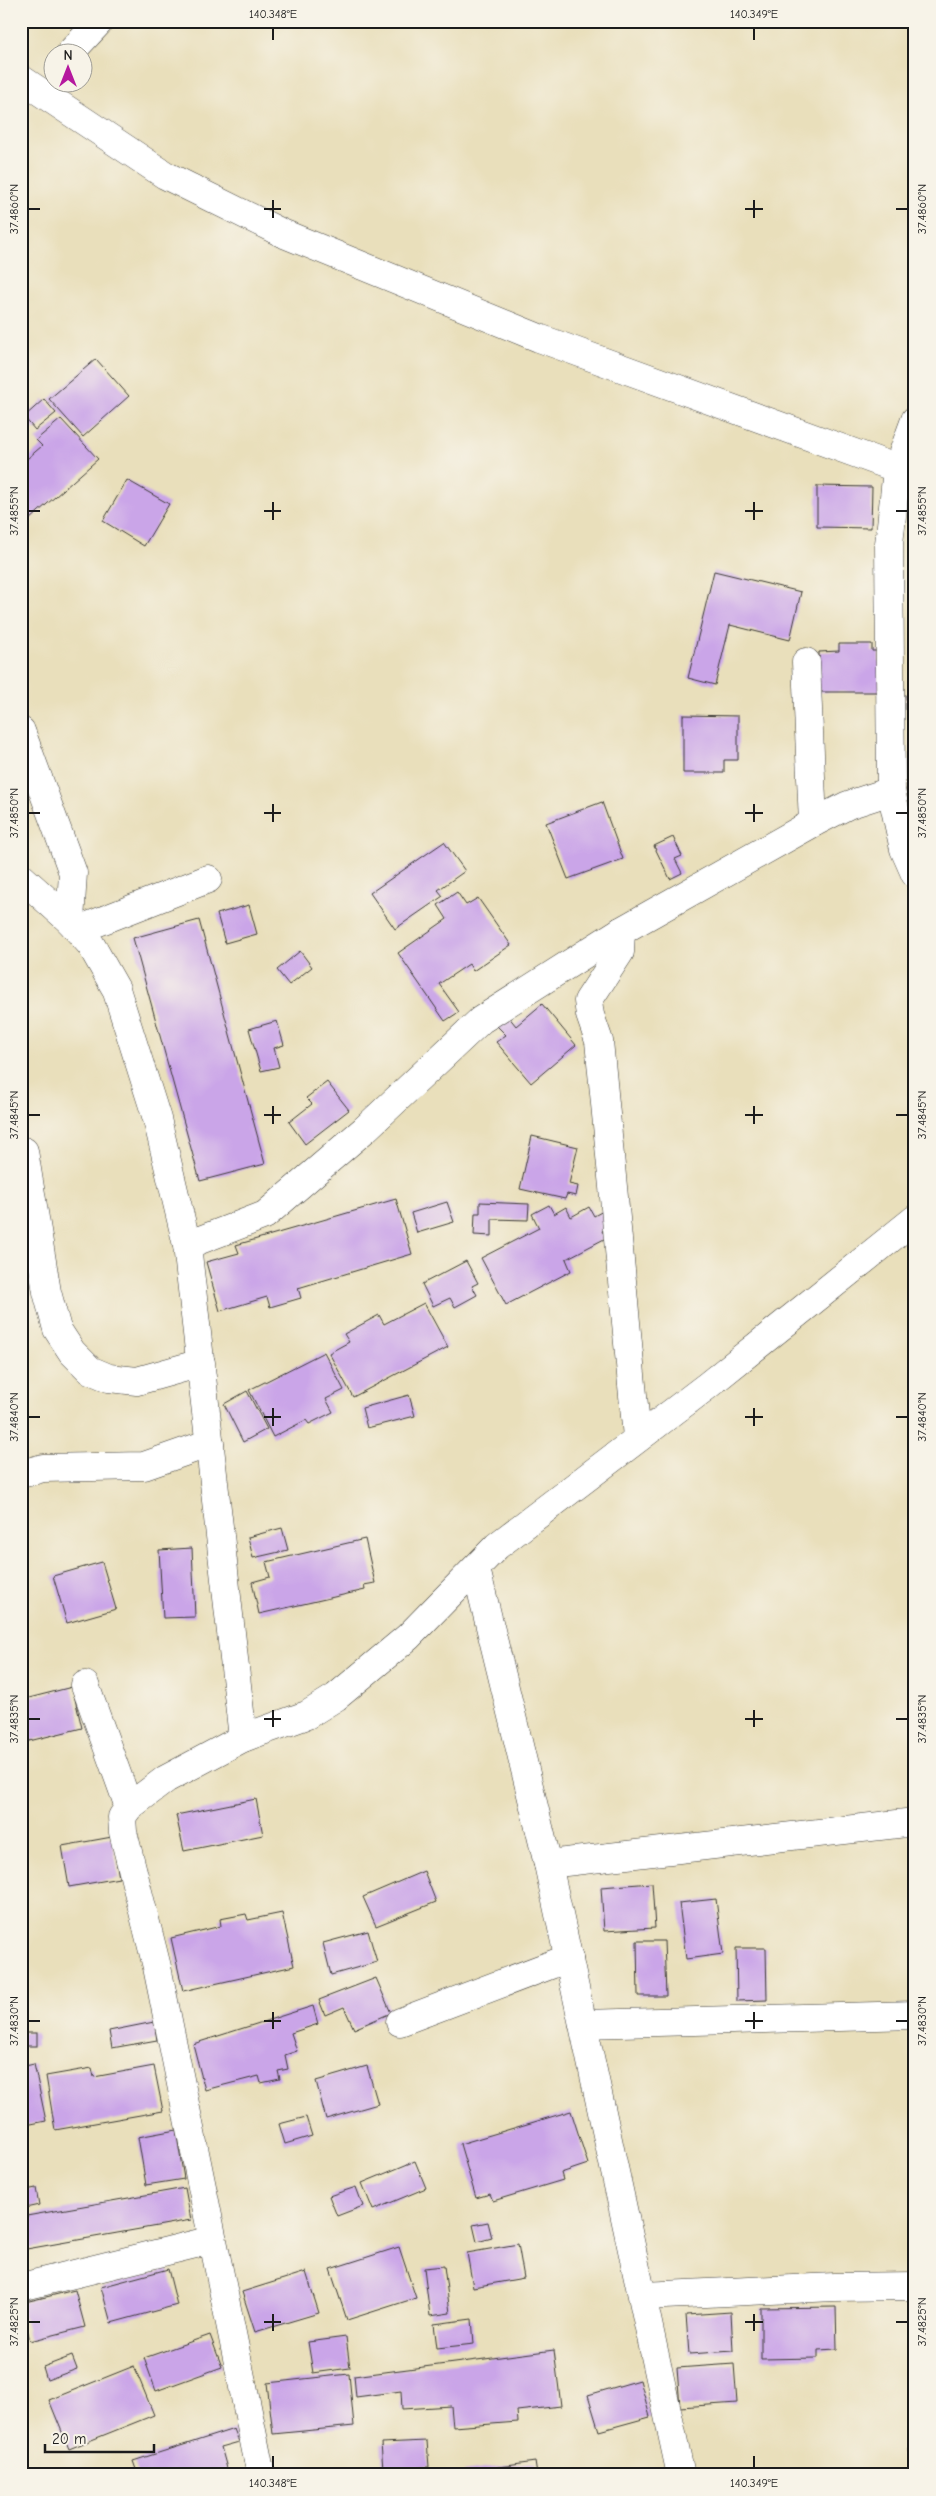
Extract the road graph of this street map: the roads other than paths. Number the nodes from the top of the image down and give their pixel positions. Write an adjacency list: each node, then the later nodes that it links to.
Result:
1 (100, 21): 2 (street)
2 (80, 42)
3 (37, 80): 5 (street)
4 (915, 420): 5 (street)
5 (906, 472): 8 (street)
6 (806, 662): 9 (street)
7 (21, 731): 13 (street)
8 (890, 791): 9 (street); 10 (street)
9 (812, 823): 14 (street)
10 (915, 874)
11 (21, 878): 13 (street)
12 (208, 879): 13 (street)
13 (74, 925): 17 (street)
14 (621, 931): 17 (street); 19 (street)
15 (24, 1150): 18 (street)
16 (915, 1219): 19 (street)
17 (187, 1245): 18 (street)
18 (200, 1363): 20 (street)
19 (637, 1437): 22 (street)
20 (210, 1443): 21 (street); 24 (street)
21 (21, 1474)
22 (476, 1569): 24 (street); 27 (street)
23 (85, 1686): 25 (street)
24 (243, 1738): 25 (street)
25 (129, 1807): 32 (street)
26 (915, 1822): 27 (street)
27 (548, 1864): 28 (street)
28 (569, 1958): 30 (street); 31 (street)
29 (915, 2015): 31 (street)
30 (400, 2022)
31 (583, 2024): 35 (street)
32 (212, 2240): 34 (street); 36 (street)
33 (915, 2286): 35 (street)
34 (21, 2287)
35 (643, 2296): 37 (street)
36 (261, 2475)
37 (681, 2475)

